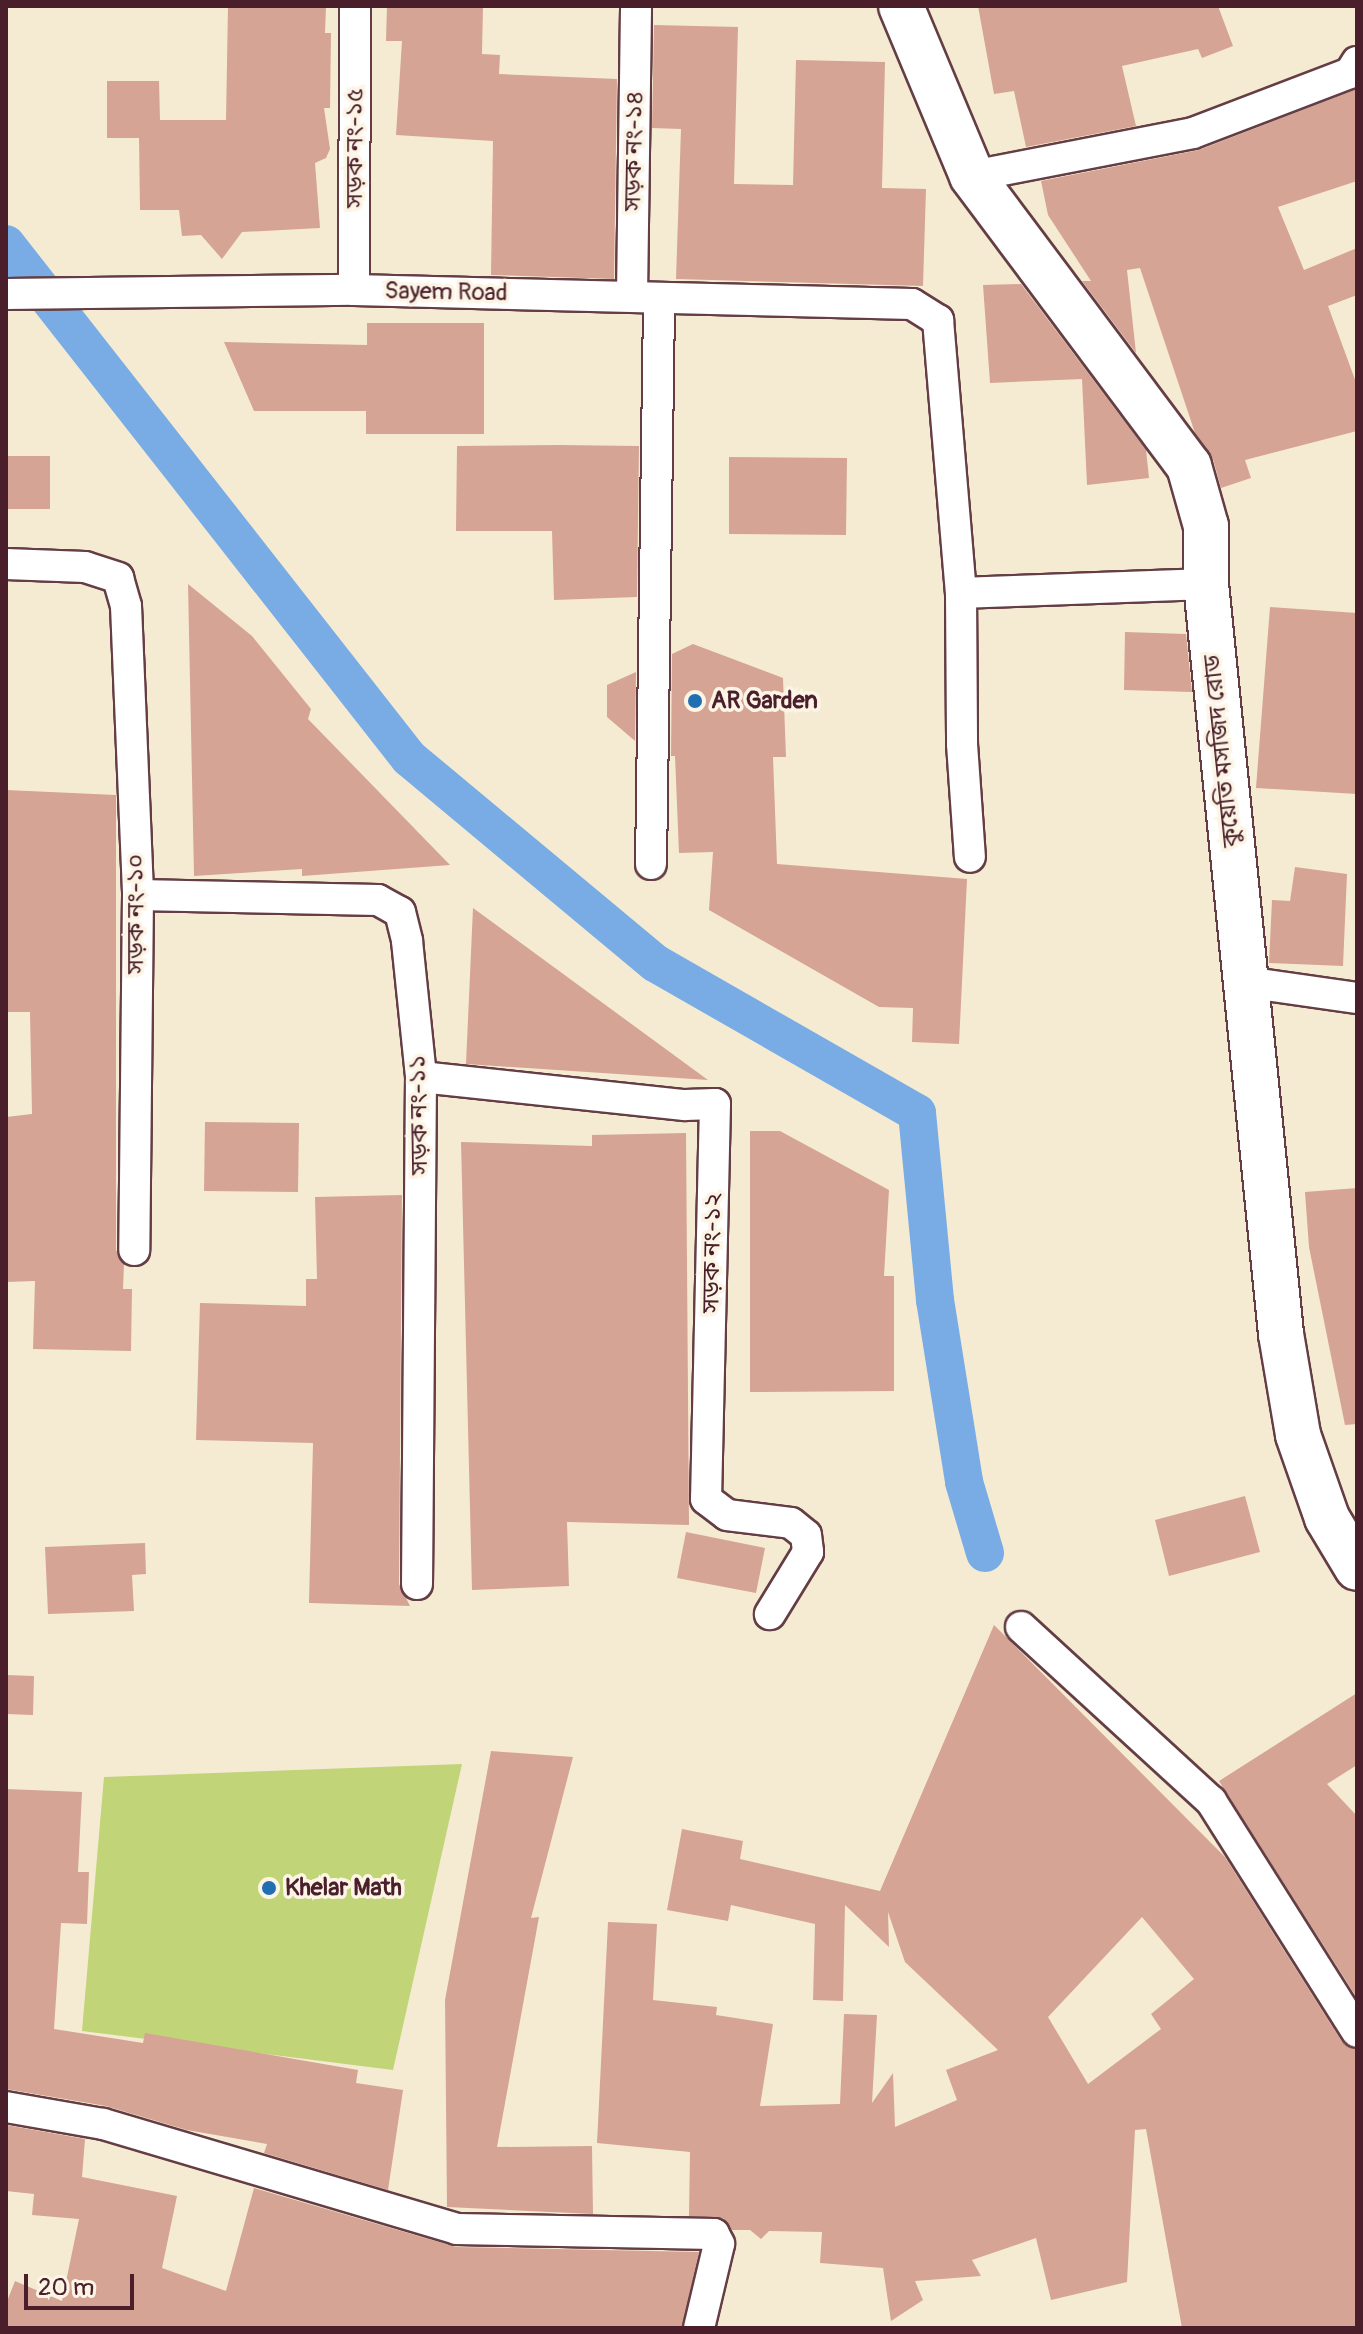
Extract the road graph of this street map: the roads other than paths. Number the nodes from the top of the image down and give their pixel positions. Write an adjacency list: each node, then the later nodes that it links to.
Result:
1 (355, 6): 6 (street, সড়ক নং-১৫)
2 (636, 6): 8 (street, সড়ক নং-১৪)
3 (901, 6): 5 (street, কুয়েতি মসজিদ রোড)
4 (1357, 62): 5 (street)
5 (972, 176): 10 (street, কুয়েতি মসজিদ রোড)
6 (354, 290): 7 (street, Sayem Road); 8 (street, Sayem Road)
7 (6, 294)
8 (646, 299): 11 (street, Sayem Road); 13 (street, সড়ক নং-১৪)
9 (6, 564): 14 (street, সড়ক নং-১০)
10 (1206, 584): 11 (street); 15 (street, কুয়েতি মসজিদ রোড)
11 (961, 593): 12 (street)
12 (970, 857)
13 (651, 864)
14 (138, 895): 17 (street, সড়ক নং-১১); 18 (street, সড়ক নং-১০)
15 (1245, 982): 16 (street); 19 (street, কুয়েতি মসজিদ রোড)
16 (1357, 998)
17 (421, 1077): 20 (street, সড়ক নং-১১); 21 (street, সড়ক নং-১২)
18 (134, 1250)
19 (1357, 1568)
20 (417, 1584)
21 (770, 1614)
22 (1021, 1627): 23 (street)
23 (1357, 2032)
24 (6, 2107): 25 (street)
25 (699, 2328)

